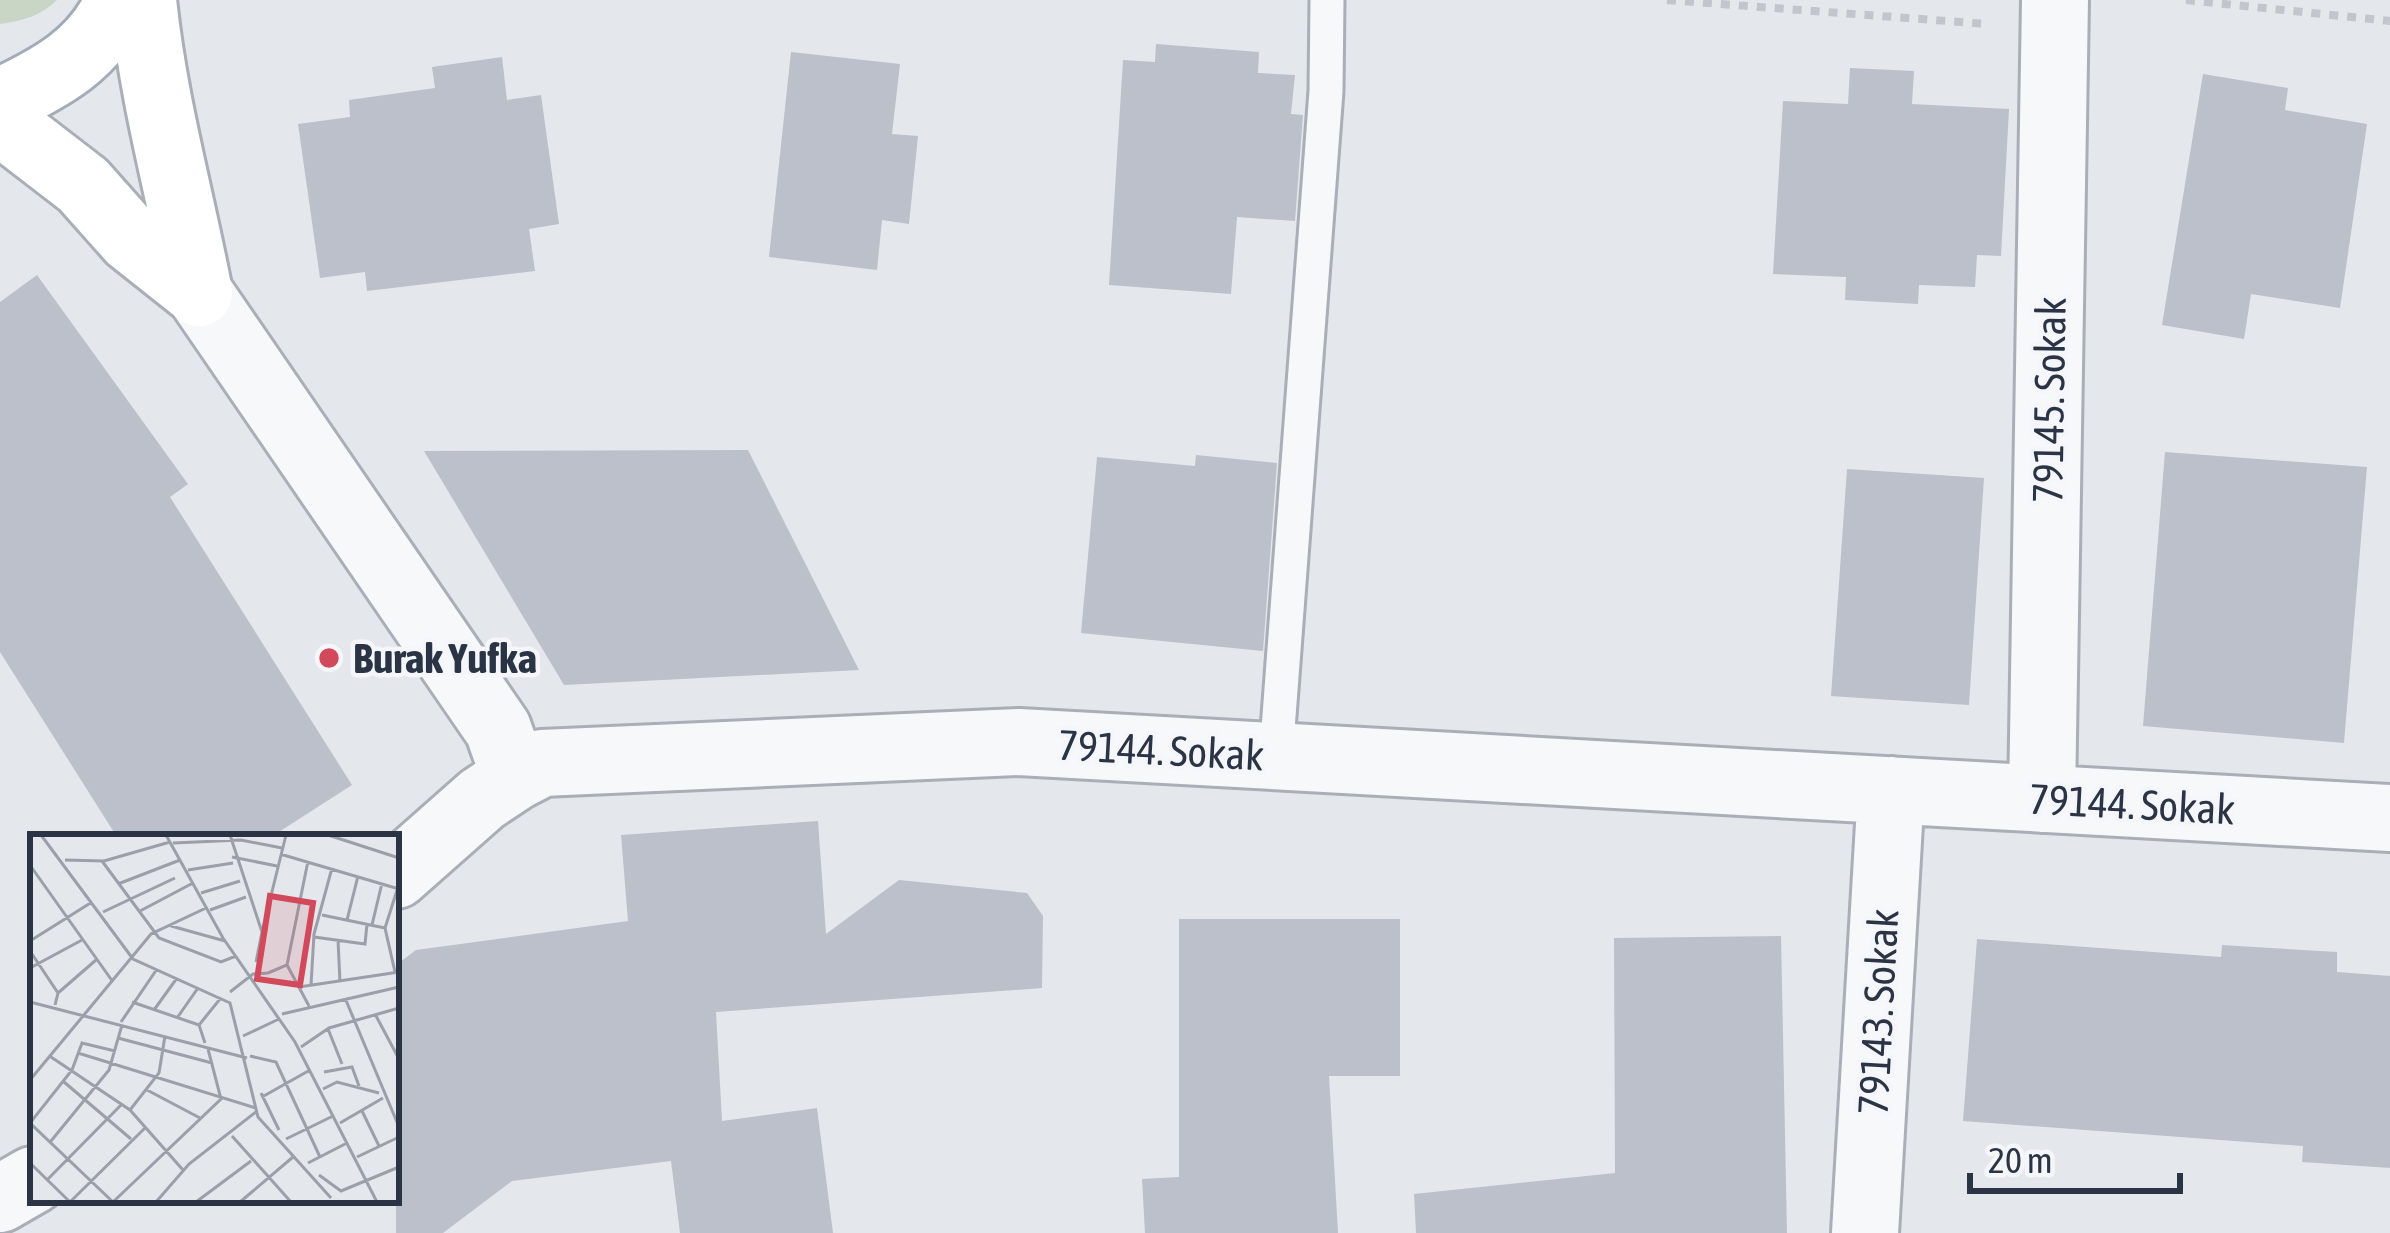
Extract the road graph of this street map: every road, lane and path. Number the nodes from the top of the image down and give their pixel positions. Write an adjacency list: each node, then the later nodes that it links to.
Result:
1 (119, 0): 8 (main road)
2 (143, 0): 10 (main road)
3 (1327, 0): 11 (lane)
4 (1667, 0): 6 (path)
5 (2186, 0): 7 (path)
6 (2027, 12): 14 (street, 79145. Sokak)
7 (2390, 21)
8 (0, 102)
9 (0, 121): 10 (main road)
10 (200, 292): 12 (street)
11 (1276, 756): 12 (street, 79144. Sokak); 13 (street, 79144. Sokak)
12 (515, 777): 16 (street)
13 (1891, 790): 14 (street, 79144. Sokak); 19 (street, 79143. Sokak)
14 (2042, 799): 15 (street, 79144. Sokak)
15 (2390, 818)
16 (399, 872)
17 (30, 1182): 18 (street)
18 (0, 1199)
19 (1865, 1233)

